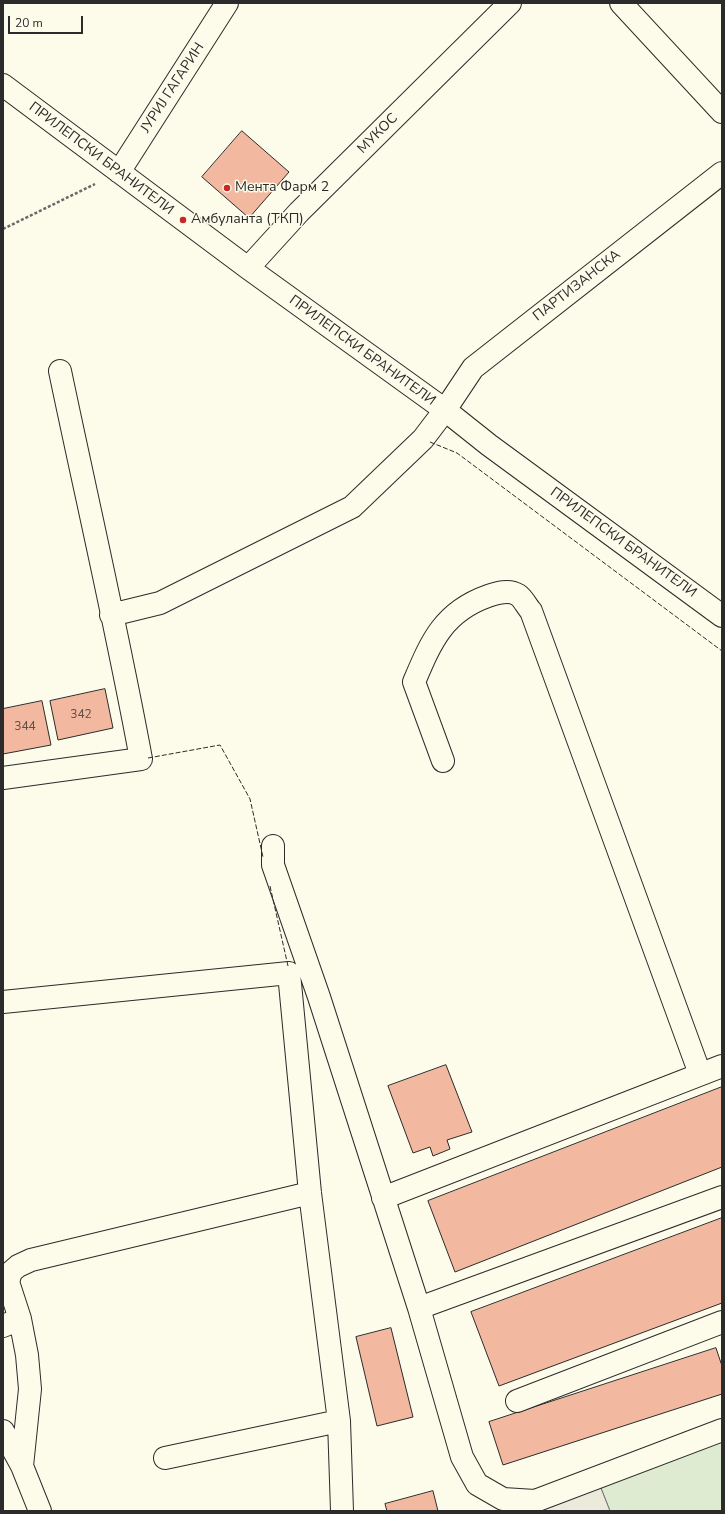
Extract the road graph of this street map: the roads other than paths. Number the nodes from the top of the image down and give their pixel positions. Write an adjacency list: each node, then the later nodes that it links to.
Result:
1 (227, 3): 6 (street, ЈУРИЈ ГАГАРИН)
2 (510, 3): 8 (street, МУКОС)
3 (621, 3): 5 (street)
4 (3, 85): 6 (street, ПРИЛЕПСКИ БРАНИТЕЛИ)
5 (722, 112)
6 (119, 172): 8 (street, ПРИЛЕПСКИ БРАНИТЕЛИ)
7 (722, 173): 10 (street, ПАРТИЗАНСКА)
8 (248, 268): 10 (street, ПРИЛЕПСКИ БРАНИТЕЛИ)
9 (60, 370): 11 (street)
10 (445, 410): 11 (street, ПАРТИЗАНСКА); 12 (street, ПРИЛЕПСКИ БРАНИТЕЛИ)
11 (111, 615): 14 (street)
12 (722, 616)
13 (443, 761): 18 (street)
14 (3, 778)
15 (274, 846): 20 (street)
16 (3, 1002): 19 (street)
17 (722, 1066): 18 (street)
18 (700, 1074): 20 (street)
19 (310, 1193): 23 (street); 26 (street)
20 (383, 1198): 22 (street)
21 (722, 1198): 22 (street)
22 (419, 1308): 27 (street)
23 (12, 1322): 30 (street)
24 (722, 1322): 25 (street)
25 (517, 1401)
26 (338, 1421): 29 (street); 32 (street)
27 (722, 1430)
28 (3, 1431): 30 (street)
29 (165, 1458)
30 (22, 1466): 31 (street)
31 (40, 1511)
32 (342, 1511)

